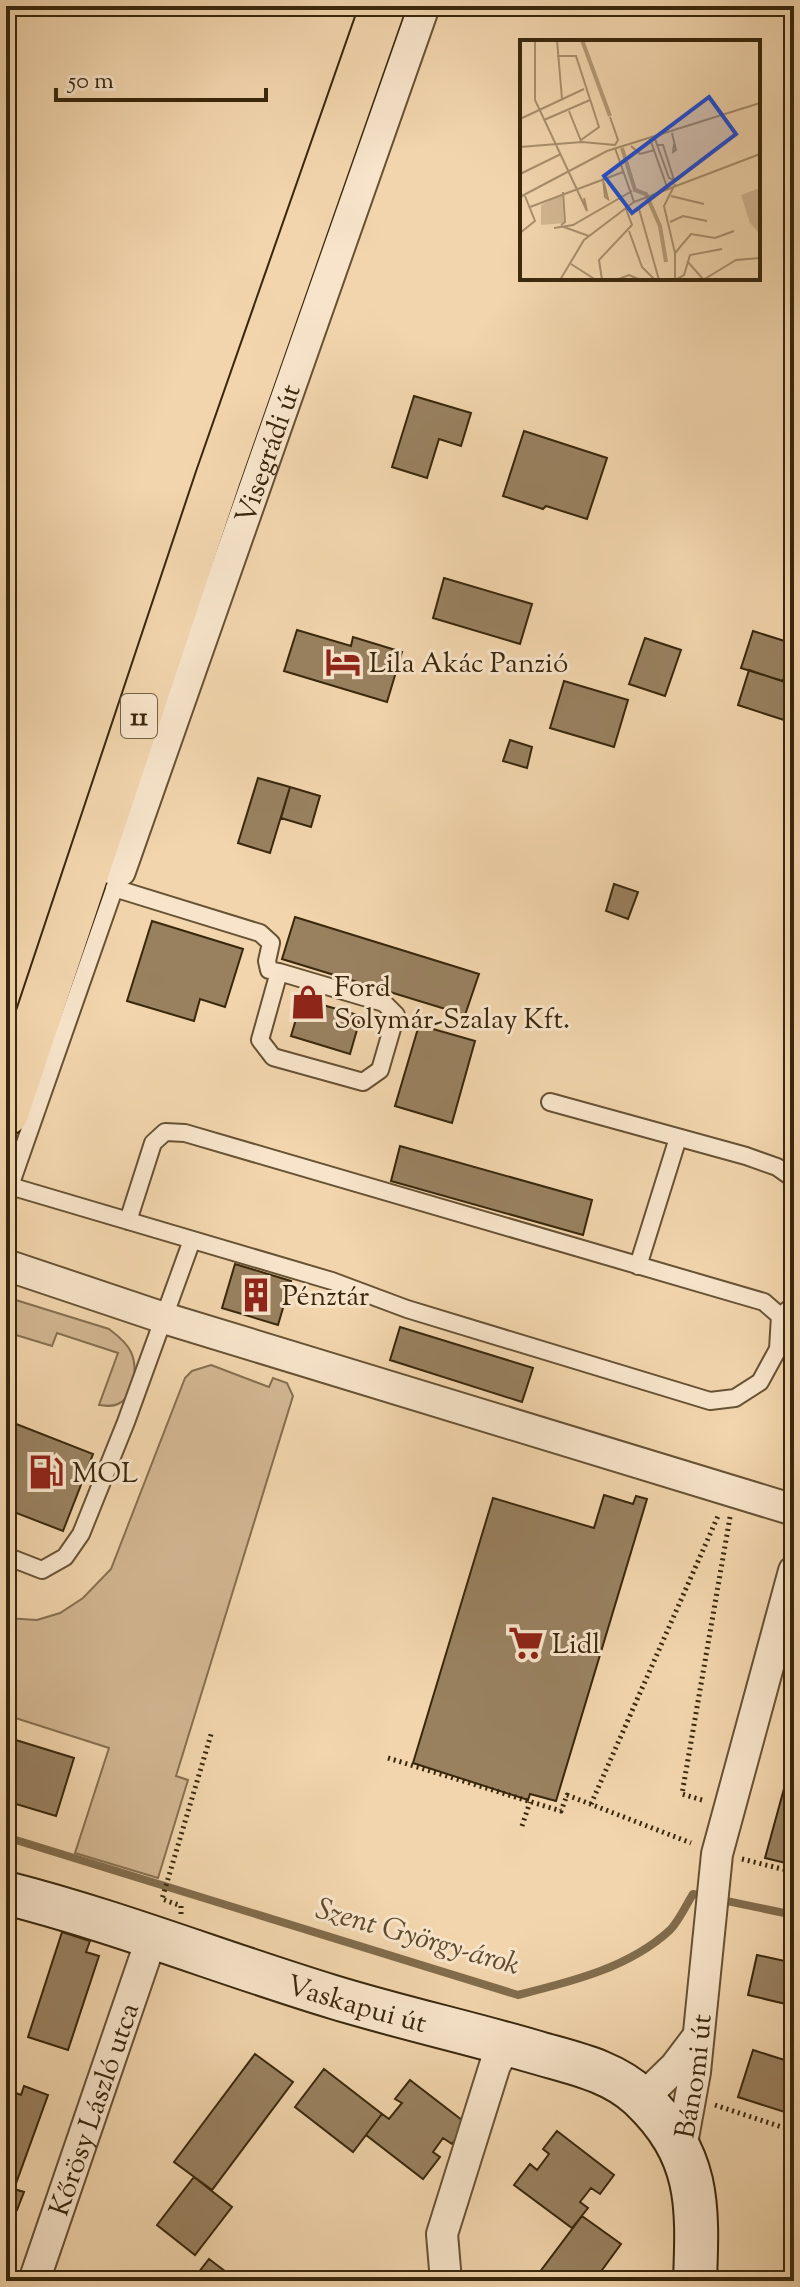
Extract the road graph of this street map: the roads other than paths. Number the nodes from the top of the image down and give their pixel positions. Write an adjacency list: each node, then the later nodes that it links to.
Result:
1 (383, 6): 3 (main road, Visegrádi út / 11)
2 (424, 6): 3 (street, Visegrádi út)
3 (108, 874): 4 (lane); 6 (main road, Visegrádi út / 11); 9 (lane, Visegrádi út)
4 (279, 972): 4 (lane)
5 (550, 1102): 7 (lane)
6 (6, 1113)
7 (678, 1138): 8 (lane); 13 (lane)
8 (794, 1179)
9 (8, 1185): 10 (lane)
10 (128, 1221): 11 (lane); 13 (lane)
11 (192, 1240): 15 (lane); 16 (lane)
12 (6, 1265): 16 (street)
13 (638, 1266): 15 (lane)
14 (794, 1305): 15 (lane)
15 (780, 1316)
16 (164, 1318): 17 (street); 18 (lane)
17 (794, 1510)
18 (6, 1556)
19 (794, 1571): 22 (street, Bánomi út)
20 (6, 1893): 21 (main road, Vaskapui út)
21 (157, 1918): 23 (main road, Vaskapui út); 26 (street, Kőrösy László utca)
22 (698, 2036): 24 (street); 25 (street, Bánomi út)
23 (507, 2044): 24 (main road, Vaskapui út); 27 (street)
24 (642, 2099): 25 (main road, Vaskapui út)
25 (681, 2149): 28 (main road, Bánomi út)
26 (34, 2281)
27 (446, 2281)
28 (695, 2281)

